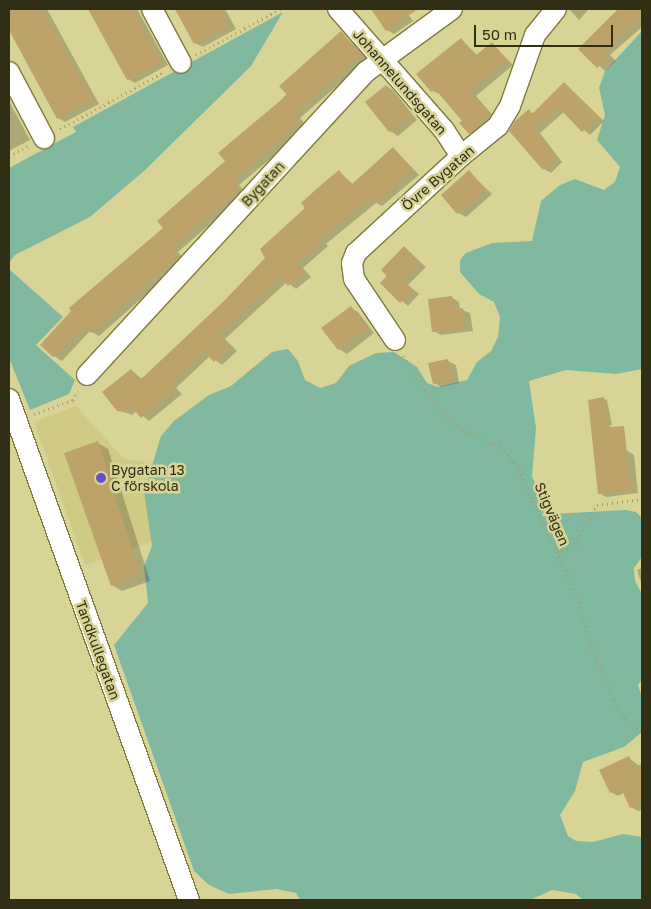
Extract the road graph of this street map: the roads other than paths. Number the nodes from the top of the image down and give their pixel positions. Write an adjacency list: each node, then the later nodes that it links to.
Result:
1 (152, 9): 6 (street)
2 (338, 9): 5 (street, Johannelundsgatan)
3 (452, 9): 5 (street, Bygatan)
4 (556, 9): 9 (street, Övre Bygatan)
5 (382, 57): 9 (street, Johannelundsgatan); 11 (street, Bygatan)
6 (180, 63)
7 (9, 72): 8 (street)
8 (44, 138)
9 (461, 156): 10 (street, Övre Bygatan)
10 (395, 340)
11 (87, 375)
12 (9, 398): 13 (street, Tandkullegatan)
13 (184, 899)

